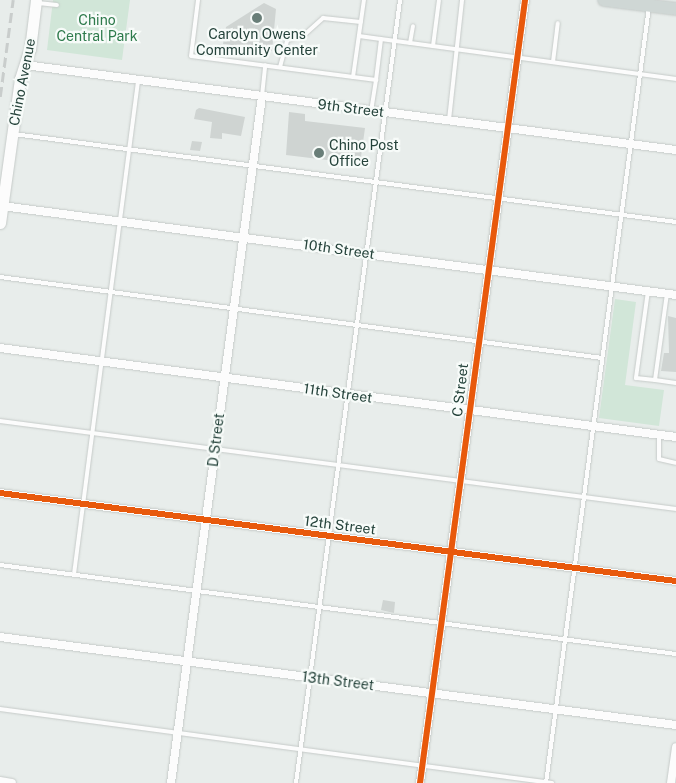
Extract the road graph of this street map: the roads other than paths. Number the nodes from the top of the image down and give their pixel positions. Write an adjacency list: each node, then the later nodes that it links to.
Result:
1 (198, 0): 24 (lane)
2 (364, 0): 12 (lane)
3 (400, 0): 17 (lane)
4 (439, 0): 19 (lane)
5 (462, 0): 20 (lane)
6 (525, 0): 21 (street, C Street)
7 (604, 0): 9 (main road)
8 (36, 2): 10 (lane); 23 (main road, Chino Avenue)
9 (650, 3): 11 (main road); 26 (lane)
10 (57, 5)
11 (676, 10)
12 (361, 22): 15 (lane); 25 (lane)
13 (558, 23): 22 (lane)
14 (413, 26): 18 (lane)
15 (359, 36): 16 (lane); 27 (lane)
16 (381, 39): 17 (lane); 30 (lane)
17 (394, 41): 18 (lane); 33 (lane)
18 (410, 43): 19 (lane)
19 (432, 46): 20 (lane)
20 (457, 49): 21 (lane); 34 (lane)
21 (517, 57): 22 (lane); 35 (street, C Street)
22 (553, 62): 26 (lane)
23 (25, 65): 29 (street, 9th Street); 36 (main road, Chino Avenue)
24 (266, 65): 25 (lane); 31 (lane)
25 (280, 67): 27 (lane)
26 (640, 74): 28 (lane); 37 (lane)
27 (353, 77): 30 (lane)
28 (676, 79)
29 (138, 80): 31 (street, 9th Street); 38 (lane)
30 (376, 80): 32 (lane)
31 (262, 96): 32 (street, 9th Street); 40 (street, D Street)
32 (371, 111): 33 (street, 9th Street)
33 (384, 113): 34 (street, 9th Street); 41 (lane)
34 (449, 120): 35 (street, 9th Street)
35 (507, 127): 37 (street, 9th Street); 42 (street, C Street)
36 (12, 134): 38 (lane); 43 (main road, Chino Avenue)
37 (630, 144): 39 (street, 9th Street); 44 (lane)
38 (130, 149): 40 (lane); 45 (lane)
39 (676, 150)
40 (252, 166): 41 (lane); 48 (street, D Street)
41 (375, 182): 42 (lane); 49 (lane)
42 (498, 198): 44 (lane); 50 (street, C Street)
43 (2, 206): 45 (street, 10th Street); 47 (main road, Chino Avenue)
44 (621, 215): 46 (lane); 52 (lane)
45 (120, 221): 48 (street, 10th Street); 54 (lane)
46 (676, 222)
47 (0, 223)
48 (243, 236): 49 (street, 10th Street); 57 (street, D Street)
49 (366, 253): 50 (street, 10th Street); 58 (lane)
50 (489, 269): 52 (street, 10th Street); 59 (street, C Street)
51 (0, 276): 54 (lane)
52 (612, 285): 53 (street, 10th Street); 61 (lane)
53 (648, 291): 55 (street, 10th Street); 64 (lane)
54 (110, 292): 57 (lane); 62 (lane)
55 (667, 294): 56 (street, 10th Street); 64 (lane)
56 (676, 295)
57 (233, 307): 58 (lane); 63 (street, D Street)
58 (356, 325): 59 (lane); 66 (lane)
59 (479, 342): 61 (lane); 67 (street, C Street)
60 (0, 348): 62 (street, 11th Street)
61 (602, 358): 69 (lane)
62 (102, 362): 63 (street, 11th Street); 70 (lane)
63 (224, 378): 66 (street, 11th Street); 73 (street, D Street)
64 (655, 380): 65 (lane)
65 (676, 383)
66 (348, 394): 67 (street, 11th Street); 75 (lane)
67 (470, 410): 69 (street, 11th Street); 76 (street, C Street)
68 (0, 421): 70 (lane)
69 (593, 426): 71 (street, 11th Street); 78 (lane)
70 (92, 433): 73 (lane); 79 (lane)
71 (659, 435): 72 (street, 11th Street); 74 (lane)
72 (676, 437)
73 (215, 448): 75 (lane); 81 (street, D Street)
74 (676, 463)
75 (339, 465): 76 (lane); 82 (lane)
76 (461, 481): 78 (lane); 83 (street, C Street)
77 (0, 493): 79 (street, 12th Street)
78 (584, 497): 80 (lane); 85 (lane)
79 (83, 504): 81 (street, 12th Street); 86 (lane)
80 (676, 509)
81 (206, 520): 82 (street, 12th Street); 88 (street, D Street)
82 (328, 536): 83 (street, 12th Street); 89 (lane)
83 (451, 552): 85 (street, 12th Street); 90 (street, C Street)
84 (0, 565): 86 (lane)
85 (575, 568): 87 (street, 12th Street); 92 (lane)
86 (74, 574): 88 (lane)
87 (676, 581)
88 (196, 590): 89 (lane); 94 (street, D Street)
89 (320, 606): 90 (lane); 95 (lane)
90 (442, 622): 92 (lane); 96 (street, C Street)
91 (0, 637): 94 (street, 13th Street)
92 (565, 638): 93 (lane); 98 (lane)
93 (676, 654)
94 (187, 662): 95 (street, 13th Street); 100 (street, D Street)
95 (310, 677): 96 (street, 13th Street); 102 (lane)
96 (433, 693): 98 (street, 13th Street); 103 (street, C Street)
97 (0, 709): 100 (lane)
98 (556, 709): 99 (street, 13th Street); 109 (lane)
99 (676, 725)
100 (177, 734): 102 (lane); 106 (street, D Street)
101 (676, 747): 111 (street)
102 (300, 750): 103 (lane); 107 (lane)
103 (422, 766): 108 (street, C Street); 109 (lane)
104 (0, 782): 105 (street)
105 (12, 783)
106 (171, 783)
107 (296, 783)
108 (420, 783)
109 (546, 783): 110 (lane)
110 (552, 783)
111 (671, 783)

